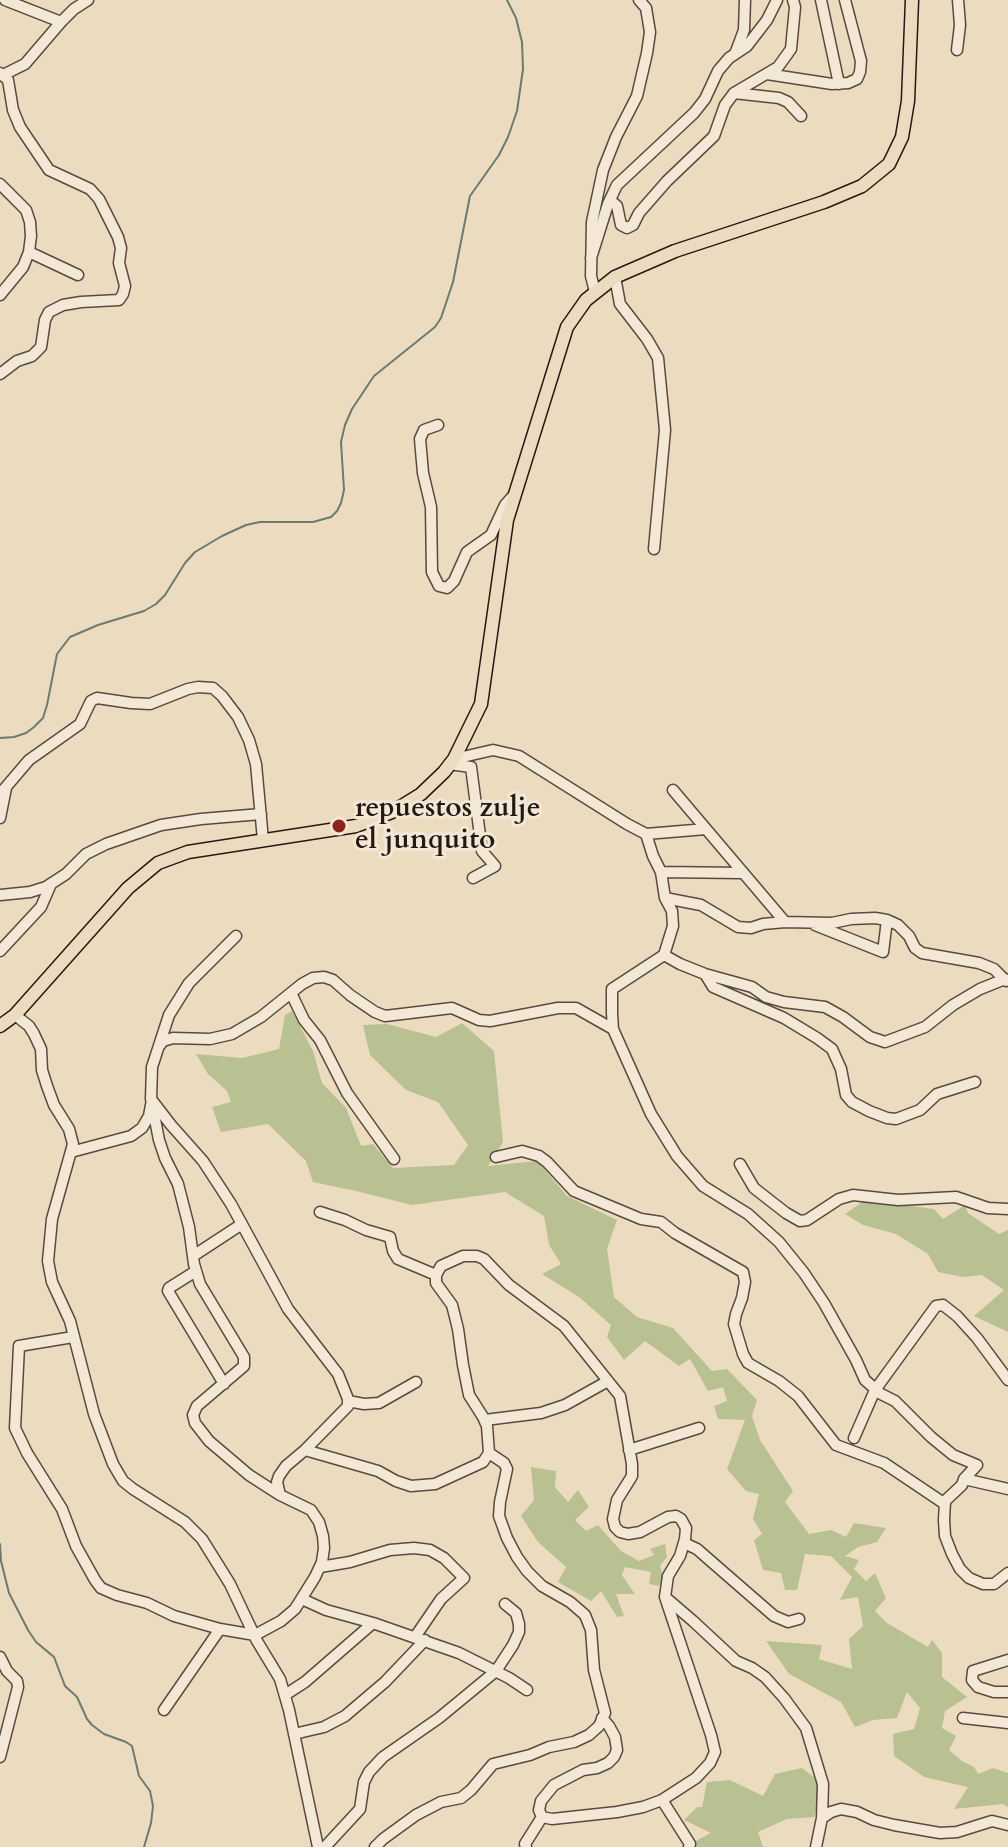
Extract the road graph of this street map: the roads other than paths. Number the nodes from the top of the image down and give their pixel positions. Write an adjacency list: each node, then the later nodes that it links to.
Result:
1 (5, 0): 11 (street)
2 (88, 0): 11 (street)
3 (639, 0): 22 (street)
4 (745, 0): 13 (street)
5 (777, 0): 13 (street)
6 (793, 0): 15 (street)
7 (821, 0): 16 (street)
8 (845, 0): 16 (street)
9 (912, 0): 24 (main road)
10 (958, 0): 12 (street)
11 (61, 22): 14 (street)
12 (957, 50)
13 (735, 54): 20 (street)
14 (2, 74): 27 (street)
15 (767, 74): 16 (street); 17 (street)
16 (839, 84)
17 (734, 93): 18 (street); 20 (street)
18 (801, 116)
19 (0, 184): 21 (street)
20 (610, 200): 22 (street)
21 (29, 252): 23 (street); 26 (street)
22 (591, 258): 25 (street)
23 (78, 275)
24 (615, 277): 25 (main road); 30 (street)
25 (595, 292): 29 (main road)
26 (0, 295)
27 (0, 374)
28 (438, 425): 29 (street)
29 (516, 492): 31 (main road)
30 (654, 549)
31 (452, 762): 37 (street); 38 (main road); 41 (street)
32 (3, 790): 34 (street); 35 (street)
33 (673, 790): 36 (street)
34 (261, 814): 38 (street); 42 (street)
35 (0, 818)
36 (706, 829): 37 (street); 40 (street)
37 (646, 834): 39 (street)
38 (263, 840): 54 (main road)
39 (661, 872): 40 (street); 44 (street)
40 (742, 873): 46 (street)
41 (473, 878)
42 (51, 884): 43 (street); 49 (street)
43 (0, 895)
44 (665, 898): 46 (street); 50 (street)
45 (887, 920): 47 (street); 47 (street); 52 (street)
46 (785, 922): 47 (street)
47 (810, 924)
48 (236, 936): 57 (street)
49 (0, 951)
50 (664, 955): 51 (street); 56 (street)
51 (705, 974): 52 (street); 58 (street)
52 (1006, 980)
53 (291, 993): 56 (street); 57 (street); 62 (street)
54 (15, 1015): 55 (main road); 60 (street)
55 (0, 1026)
56 (613, 1029): 75 (street)
57 (158, 1046): 59 (street)
58 (975, 1082)
59 (151, 1099): 60 (street); 66 (street); 67 (street)
60 (71, 1152): 70 (street)
61 (496, 1157): 86 (street)
62 (394, 1159)
63 (740, 1164): 64 (street)
64 (1008, 1209)
65 (320, 1212): 69 (street)
66 (242, 1224): 67 (street); 76 (street)
67 (193, 1256): 68 (street)
68 (196, 1271): 74 (street); 74 (street)
69 (436, 1275): 72 (street); 77 (street)
70 (73, 1337): 95 (street); 96 (street)
71 (1008, 1380): 75 (street)
72 (608, 1381): 77 (street); 81 (street)
73 (416, 1382): 76 (street)
74 (224, 1384): 85 (street)
75 (875, 1390): 79 (street); 83 (street)
76 (348, 1401): 80 (street)
77 (485, 1420): 82 (street)
78 (699, 1428): 81 (street)
79 (854, 1438)
80 (305, 1450): 82 (street); 85 (street)
81 (629, 1450): 87 (street)
82 (489, 1453): 105 (street)
83 (964, 1479): 84 (street); 86 (street)
84 (1008, 1489)
85 (280, 1495): 88 (street)
86 (945, 1504): 89 (street)
87 (684, 1543): 90 (street); 93 (street)
88 (320, 1567): 91 (street); 97 (street)
89 (1008, 1573)
90 (665, 1597): 110 (street); 112 (street)
91 (302, 1599): 94 (street); 96 (street)
92 (505, 1604): 100 (street)
93 (799, 1619)
94 (373, 1623): 97 (street); 103 (street)
95 (220, 1629): 96 (street); 104 (street)
96 (255, 1635): 103 (street)
97 (420, 1639): 100 (street); 108 (street)
98 (0, 1657): 109 (street)
99 (1008, 1660): 102 (street)
100 (496, 1671): 101 (street); 115 (street)
101 (527, 1690)
102 (1008, 1692)
103 (285, 1695): 108 (street)
104 (164, 1710)
105 (602, 1718): 111 (street); 116 (street)
106 (963, 1718): 107 (street)
107 (1008, 1723)
108 (294, 1734): 114 (street)
109 (0, 1757)
110 (662, 1800): 111 (street); 118 (street)
111 (542, 1817): 117 (street)
112 (822, 1818): 113 (street); 119 (street)
113 (1008, 1825)
114 (318, 1847)
115 (325, 1847)
116 (375, 1847)
117 (526, 1847)
118 (689, 1847)
119 (816, 1847)

